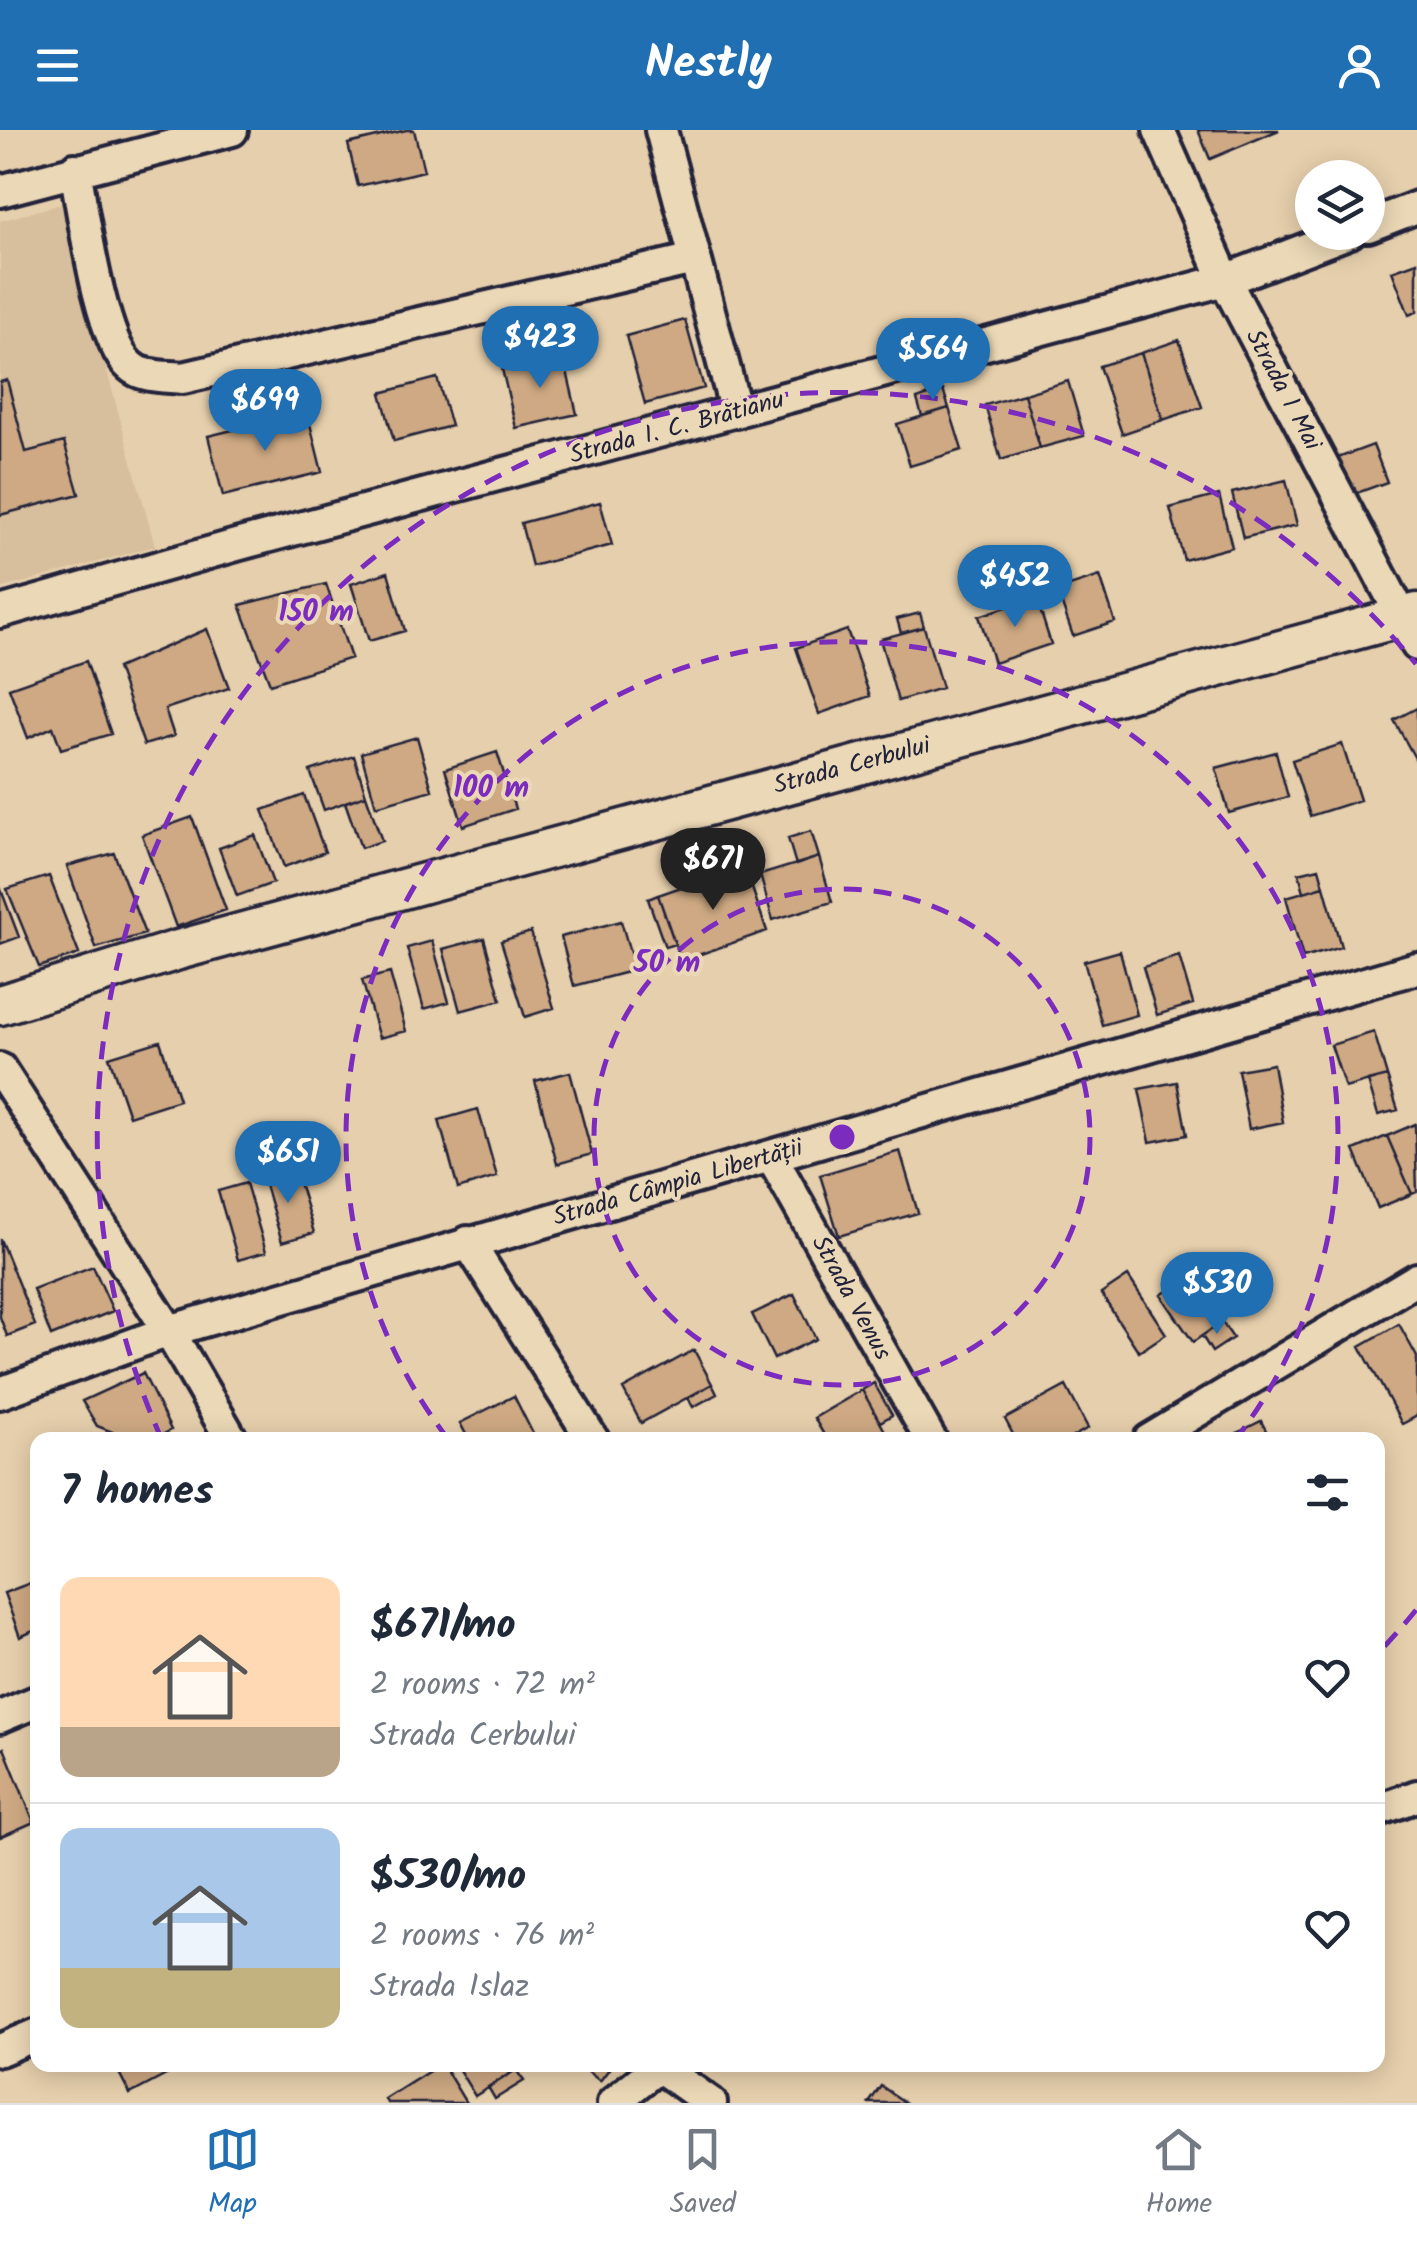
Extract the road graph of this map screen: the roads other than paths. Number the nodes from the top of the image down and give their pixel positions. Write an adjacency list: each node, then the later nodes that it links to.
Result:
1 (232, 130): 4 (street)
2 (662, 130): 9 (street)
3 (1160, 131): 10 (street, Strada 1 Mai)
4 (75, 169): 5 (street); 9 (street)
5 (0, 191)
6 (1417, 207): 7 (street)
7 (1385, 219)
8 (1303, 250): 10 (street, Strada I. C. Brătianu)
9 (694, 258): 11 (street)
10 (1225, 280): 11 (street, Strada I. C. Brătianu); 13 (street, Strada 1 Mai)
11 (736, 412): 12 (street, Strada I. C. Brătianu)
12 (0, 612)
13 (1412, 625): 15 (street, Strada Cerbului)
14 (1417, 968): 17 (street, Strada Câmpia Libertății)
15 (0, 1005)
16 (0, 1068): 20 (street)
17 (771, 1156): 18 (street, Strada Câmpia Libertății); 24 (street, Strada Venus)
18 (468, 1242): 20 (street, Strada Câmpia Libertății); 23 (street)
19 (1417, 1279): 25 (street)
20 (169, 1331): 21 (street, Strada Câmpia Libertății); 22 (street)
21 (0, 1394)
22 (227, 1432)
23 (588, 1432)
24 (926, 1432)
25 (1162, 1432)
26 (30, 1704): 27 (street)
27 (0, 1717)
28 (1417, 1796): 29 (street)
29 (1385, 1807)
30 (30, 2037): 31 (street)
31 (0, 2050)
32 (650, 2072): 34 (street)
33 (668, 2072): 35 (street)
34 (613, 2103)
35 (711, 2103)

